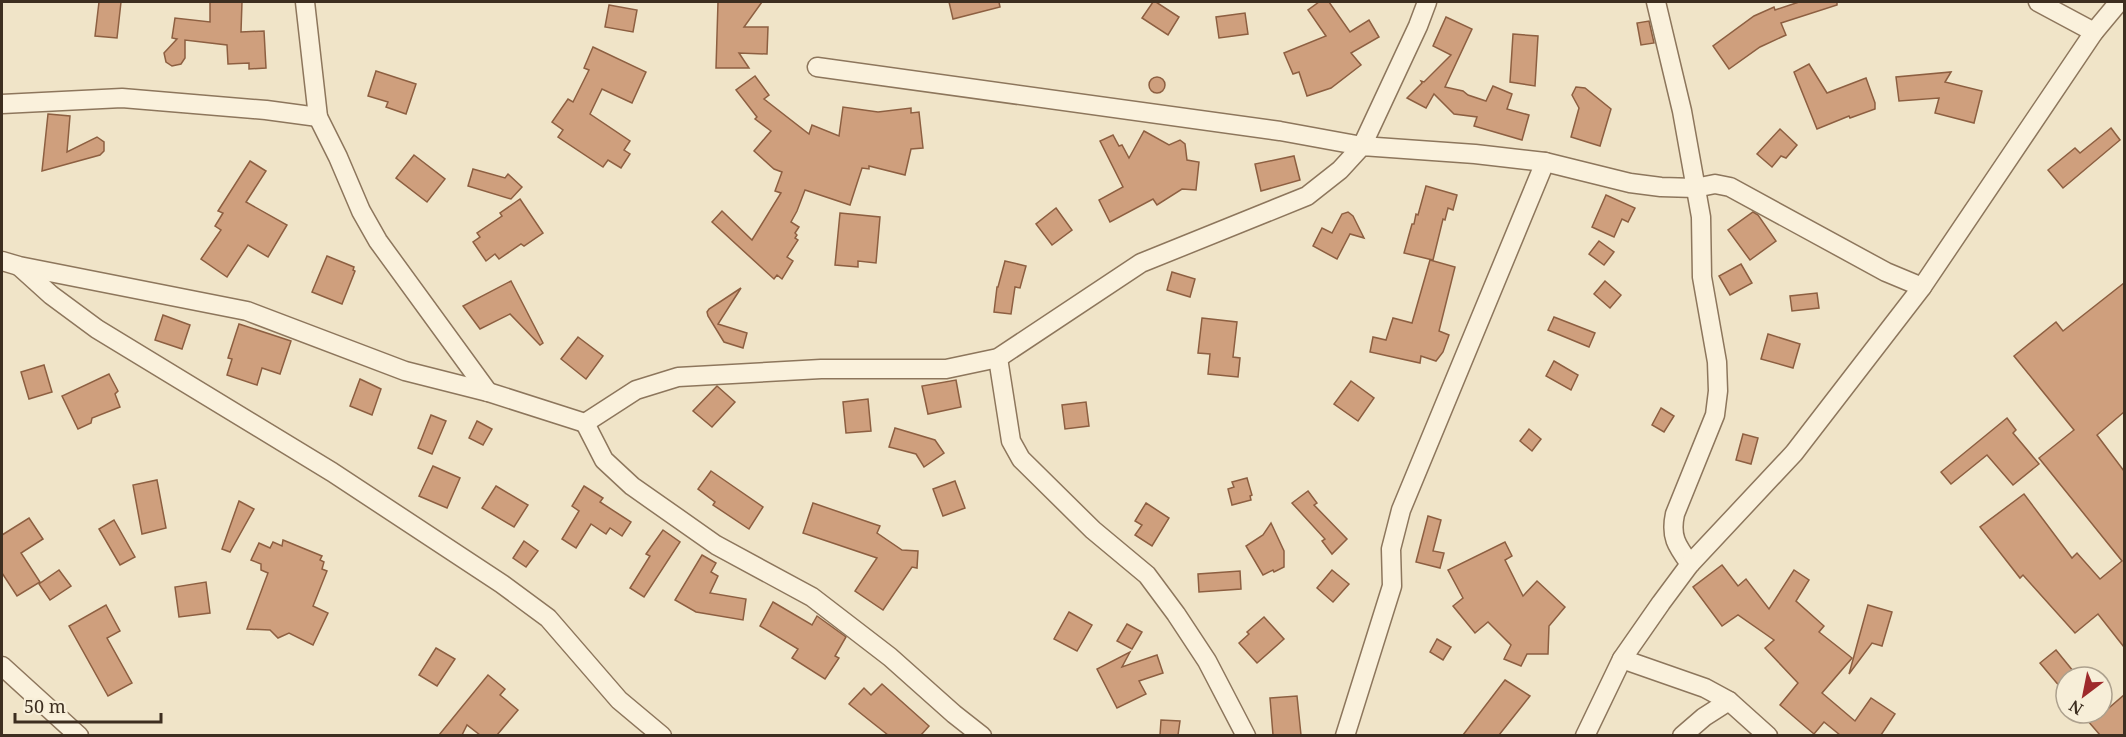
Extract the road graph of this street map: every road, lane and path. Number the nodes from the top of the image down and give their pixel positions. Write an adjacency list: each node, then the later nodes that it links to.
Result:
1 (305, 2): 9 (street)
2 (1427, 2): 10 (street)
3 (1656, 2): 12 (street)
4 (2038, 2): 6 (street)
5 (2119, 2): 6 (street)
6 (2094, 32): 15 (street)
7 (817, 67): 10 (street)
8 (2, 104): 9 (street)
9 (318, 117): 17 (street)
10 (1362, 146): 11 (street); 16 (street)
11 (1545, 162): 12 (street); 27 (street)
12 (1695, 188): 15 (street); 19 (street)
13 (2, 261): 14 (street)
14 (19, 266): 17 (street); 24 (street)
15 (1922, 287): 19 (street)
16 (998, 358): 18 (street); 26 (street)
17 (488, 392): 18 (street)
18 (585, 423): 25 (street)
19 (1690, 564): 20 (street)
20 (1622, 660): 22 (street); 28 (street)
21 (2, 666): 23 (street)
22 (1729, 701): 29 (street); 30 (street)
23 (79, 735)
24 (662, 735)
25 (982, 735)
26 (1246, 735)
27 (1345, 735)
28 (1585, 735)
29 (1682, 735)
30 (1768, 735)

